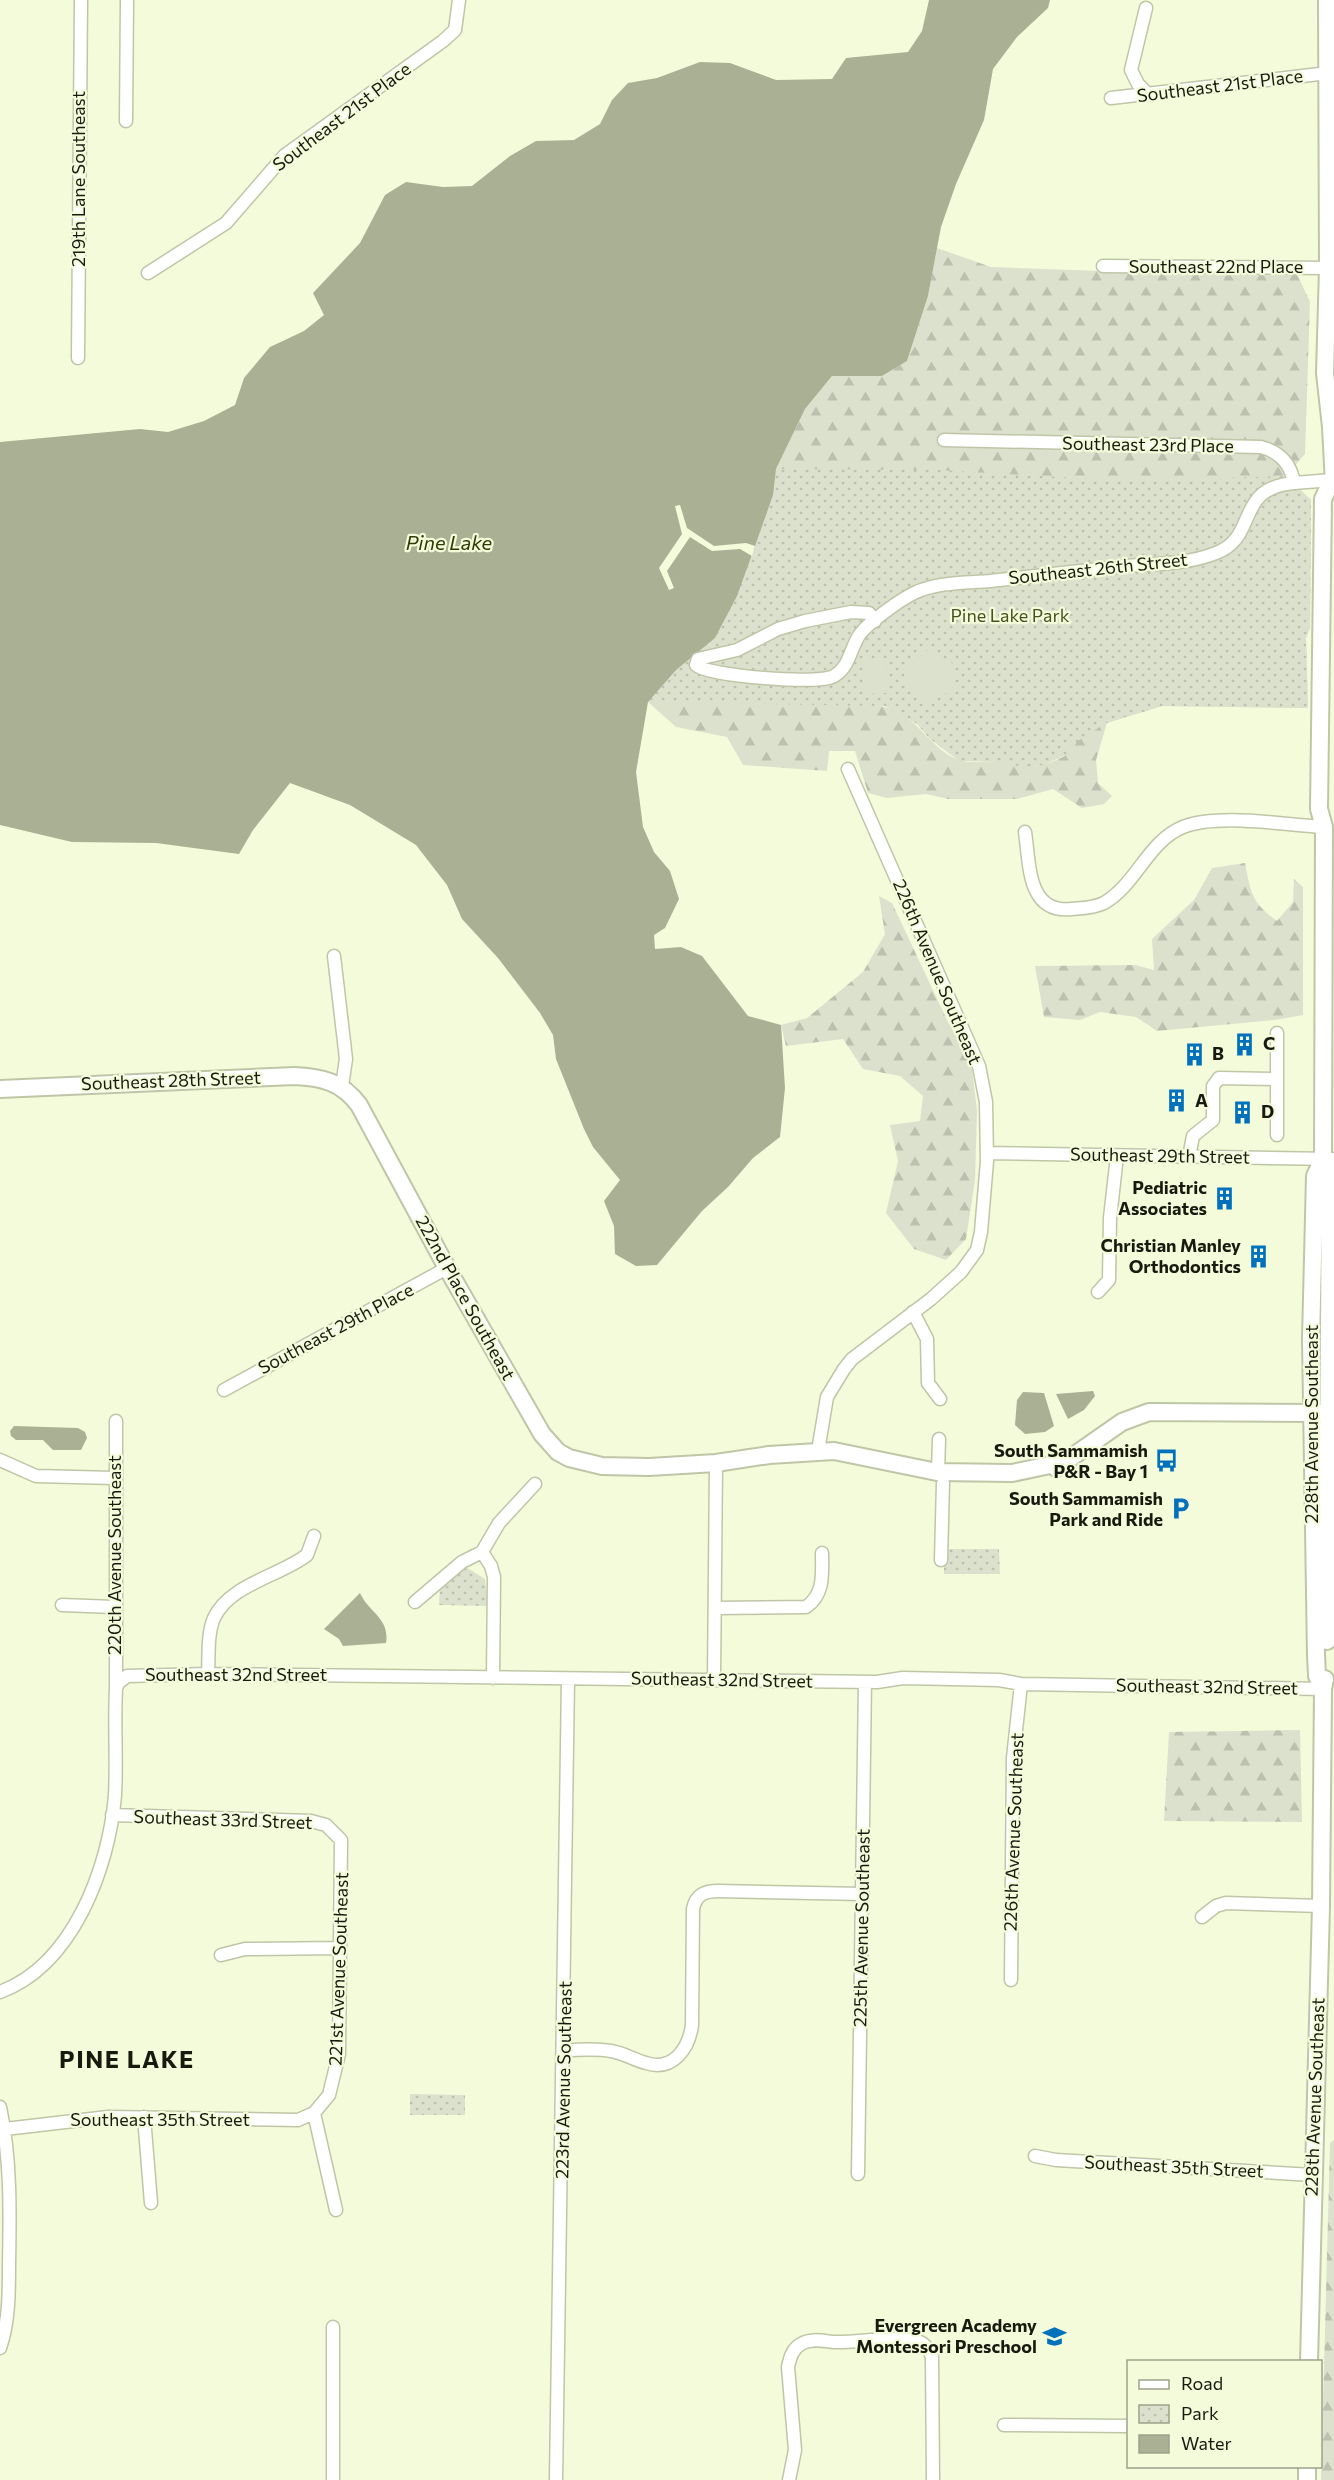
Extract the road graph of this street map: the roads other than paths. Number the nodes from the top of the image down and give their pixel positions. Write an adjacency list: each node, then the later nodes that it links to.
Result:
1 (81, 0): 16 (street, 219th Lane Southeast)
2 (127, 0): 10 (street)
3 (459, 0): 15 (street, Southeast 21st Place)
4 (1327, 0): 6 (main road, 228th Avenue Southeast)
5 (1146, 8): 8 (street)
6 (1330, 29): 7 (main road, 228th Avenue Southeast)
7 (1328, 73): 8 (street, Southeast 21st Place); 11 (main road, 228th Avenue Southeast)
8 (1148, 94): 9 (street, Southeast 21st Place)
9 (1112, 98)
10 (126, 121)
11 (1328, 130): 12 (main road); 14 (main road, 228th Avenue Southeast)
12 (1334, 155)
13 (1103, 266): 14 (street, Southeast 22nd Place)
14 (1328, 268): 17 (main road, 228th Avenue Southeast)
15 (148, 273)
16 (78, 358)
17 (1333, 419): 19 (main road, 228th Avenue Southeast)
18 (944, 440): 20 (street, Southeast 23rd Place)
19 (1333, 481): 20 (street); 22 (main road, 228th Avenue Southeast)
20 (1294, 483): 21 (street, Southeast 26th Street)
21 (875, 621): 21 (street, Southeast 26th Street)
22 (1327, 709): 25 (main road, 228th Avenue Southeast)
23 (848, 769): 33 (street, 226th Avenue Southeast)
24 (1334, 810): 25 (main road)
25 (1324, 827): 26 (street); 36 (main road, 228th Avenue Southeast)
26 (1025, 832)
27 (334, 956): 30 (street)
28 (1277, 1033): 29 (street)
29 (1276, 1078): 32 (street); 35 (street)
30 (342, 1086): 31 (main road, Southeast 28th Street); 37 (main road, 222nd Place Southeast)
31 (0, 1089)
32 (1276, 1135)
33 (987, 1153): 34 (street, Southeast 29th Street); 39 (street, 226th Avenue Southeast)
34 (1117, 1155): 35 (street, Southeast 29th Street); 38 (street)
35 (1189, 1157): 36 (street, Southeast 29th Street)
36 (1328, 1159): 42 (main road, 228th Avenue Southeast)
37 (447, 1268): 40 (street, Southeast 29th Place); 47 (main road, 222nd Place Southeast)
38 (1098, 1292)
39 (913, 1312): 41 (street); 45 (street)
40 (224, 1390)
41 (940, 1399)
42 (1324, 1413): 48 (main road); 66 (main road, 228th Avenue Southeast)
43 (116, 1421): 49 (street, 220th Avenue Southeast)
44 (939, 1439): 48 (street)
45 (818, 1451): 47 (main road, 222nd Place Southeast); 48 (main road)
46 (0, 1460): 49 (street)
47 (716, 1463): 58 (street)
48 (941, 1477): 54 (street)
49 (114, 1478): 57 (street, 220th Avenue Southeast)
50 (535, 1484): 52 (street)
51 (314, 1536): 59 (street)
52 (482, 1552): 55 (street); 60 (street)
53 (822, 1553): 58 (street)
54 (941, 1560)
55 (415, 1602)
56 (62, 1605): 57 (street)
57 (114, 1607): 64 (street, 220th Avenue Southeast)
58 (715, 1608): 62 (street)
59 (208, 1674): 60 (street, Southeast 32nd Street); 64 (street, Southeast 32nd Street)
60 (493, 1678): 61 (street, Southeast 32nd Street)
61 (568, 1679): 62 (street, Southeast 32nd Street); 76 (street, 223rd Avenue Southeast)
62 (714, 1679): 63 (street, Southeast 32nd Street)
63 (865, 1682): 65 (street, Southeast 32nd Street); 69 (street, 225th Avenue Southeast)
64 (119, 1684): 67 (street, 220th Avenue Southeast)
65 (1021, 1684): 66 (street, Southeast 32nd Street); 74 (street, 226th Avenue Southeast)
66 (1323, 1689): 70 (main road, 228th Avenue Southeast)
67 (112, 1815): 68 (street, Southeast 33rd Street); 75 (street, 220th Avenue Southeast)
68 (333, 1830): 72 (street, 221st Avenue Southeast)
69 (863, 1894): 76 (street); 82 (street, 225th Avenue Southeast)
70 (1321, 1906): 71 (street); 83 (main road, 228th Avenue Southeast)
71 (1202, 1917)
72 (340, 1948): 73 (street); 78 (street, 221st Avenue Southeast)
73 (221, 1955)
74 (1011, 1980)
75 (0, 1992)
76 (564, 2050): 92 (street, 223rd Avenue Southeast)
77 (0, 2107): 80 (street)
78 (314, 2113): 79 (street, Southeast 35th Street); 85 (street)
79 (144, 2117): 80 (street, Southeast 35th Street); 84 (street)
80 (5, 2129): 87 (street)
81 (1035, 2156): 83 (street, Southeast 35th Street)
82 (858, 2174)
83 (1313, 2175): 88 (main road, 228th Avenue Southeast)
84 (152, 2204)
85 (336, 2210)
86 (333, 2327): 91 (street)
87 (0, 2348)
88 (1309, 2360)
89 (1004, 2425): 90 (street)
90 (1127, 2426)
91 (333, 2480)
92 (556, 2480)
93 (789, 2480): 94 (street)
94 (933, 2480)

